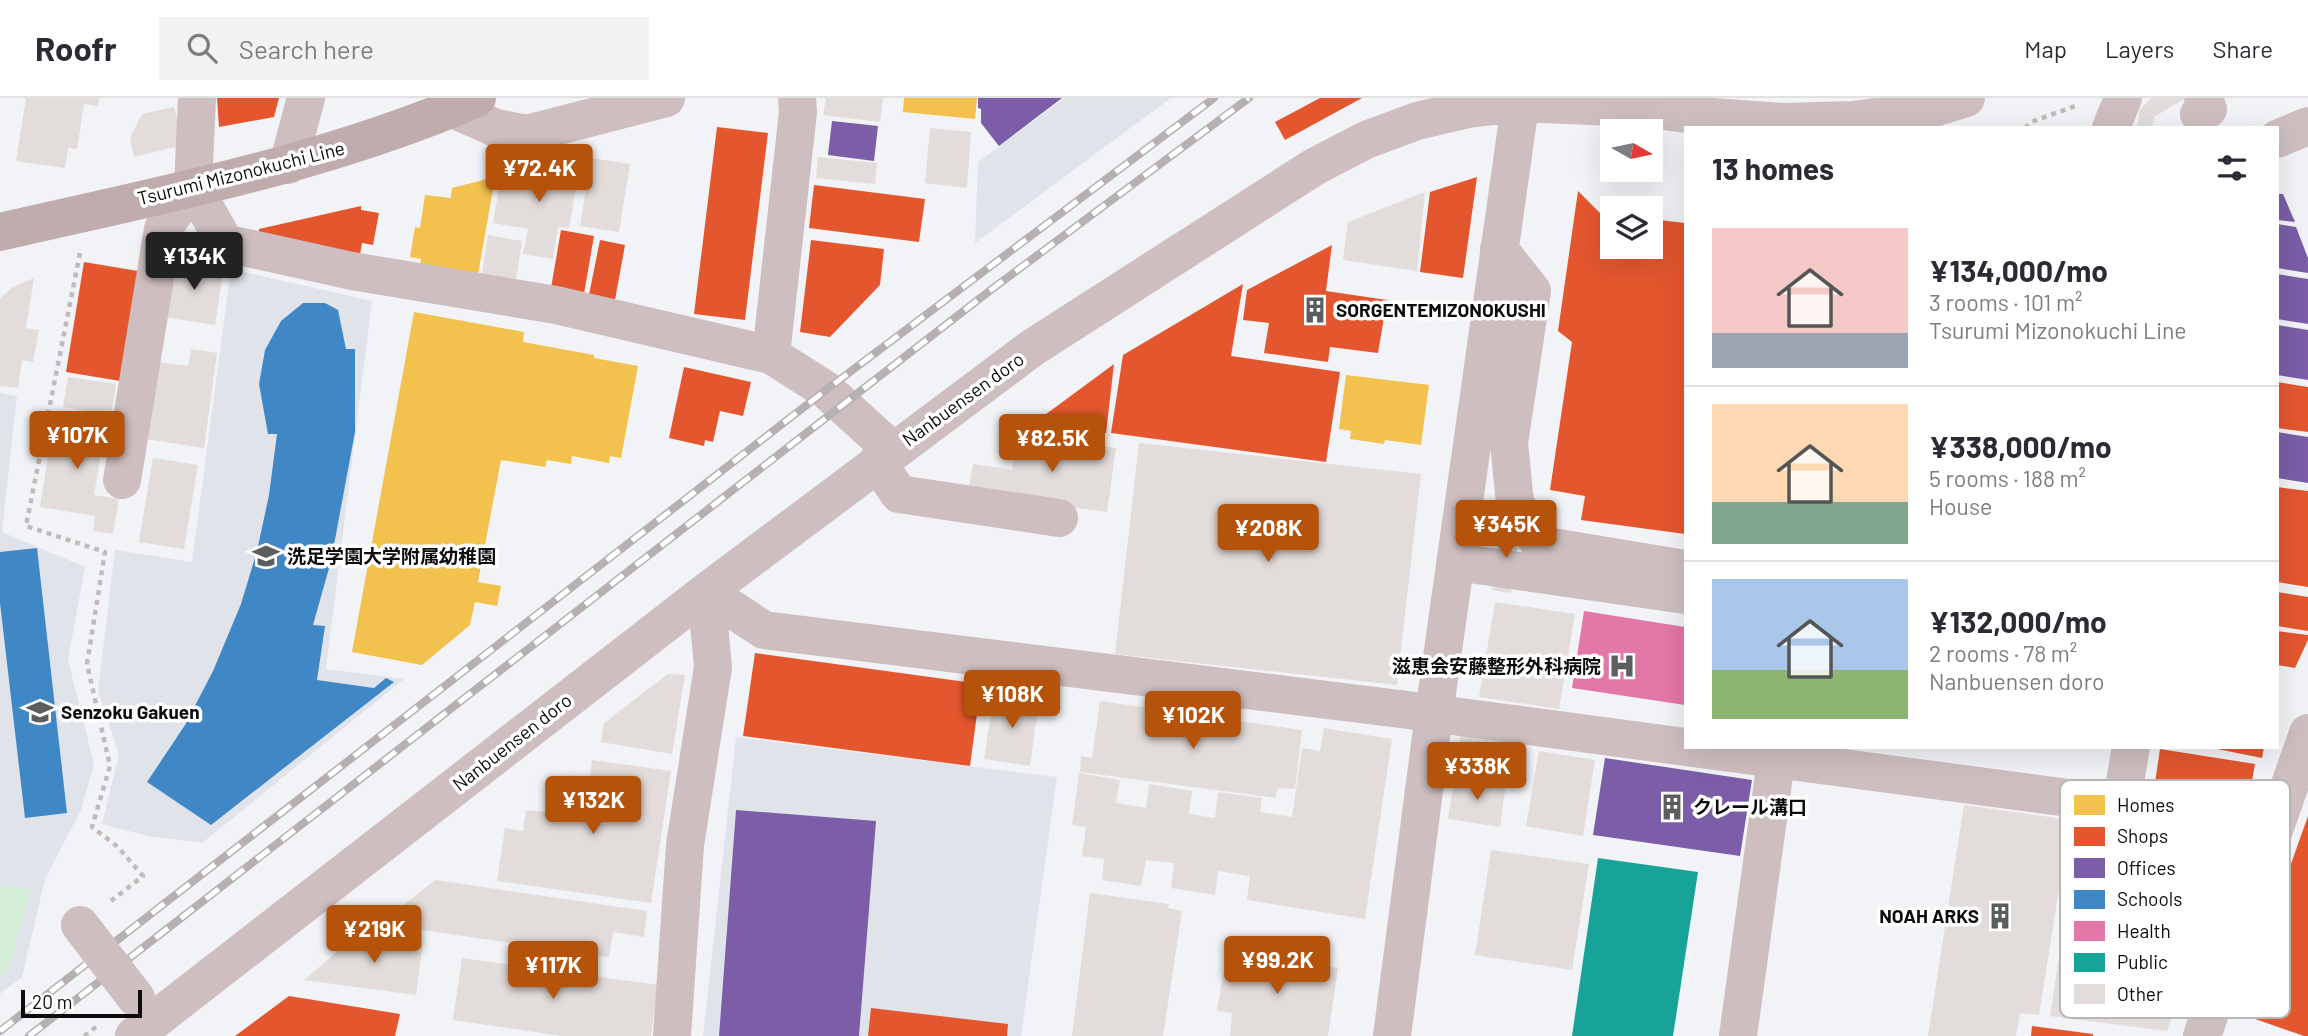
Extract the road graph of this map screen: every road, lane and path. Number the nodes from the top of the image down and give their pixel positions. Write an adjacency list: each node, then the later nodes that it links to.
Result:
1 (197, 98): 17 (street)
2 (306, 98): 16 (street)
3 (666, 98): 9 (street)
4 (797, 98): 21 (street)
5 (1896, 98): 12 (street, bridge)
6 (1966, 98): 8 (street, Nanbuensen doro)
7 (2301, 98): 11 (street)
8 (1520, 101): 20 (street); 22 (street, Nanbuensen doro)
9 (465, 103): 16 (main road, Tsurumi Mizonokuchi Line)
10 (2107, 109): 13 (path)
11 (2308, 117)
12 (1897, 126)
13 (2027, 126)
14 (2308, 126): 15 (street)
15 (2279, 138)
16 (288, 165): 17 (main road, Tsurumi Mizonokuchi Line)
17 (193, 186): 18 (main road, Tsurumi Mizonokuchi Line); 21 (street); 23 (street)
18 (88, 212): 19 (main road, Tsurumi Mizonokuchi Line); 38 (path)
19 (0, 232)
20 (1499, 250): 25 (street); 26 (street)
21 (771, 355): 22 (street)
22 (885, 457): 24 (street); 27 (street, Nanbuensen doro)
23 (121, 480)
24 (1059, 518)
25 (1456, 562): 28 (street); 29 (street)
26 (1684, 569)
27 (706, 592): 29 (street); 41 (street, Nanbuensen doro); 42 (street)
28 (1684, 595)
29 (1434, 714): 31 (street); 43 (street)
30 (2308, 733): 36 (street)
31 (1684, 748)
32 (1689, 749): 34 (street)
33 (2131, 749): 35 (street)
34 (1776, 761): 37 (street); 44 (street)
35 (2125, 780)
36 (2290, 783)
37 (2060, 797)
38 (79, 925): 39 (street, bridge)
39 (136, 998)
40 (2208, 1018): 45 (street)
41 (134, 1036)
42 (672, 1036)
43 (1392, 1036)
44 (1738, 1036)
45 (2202, 1036)

